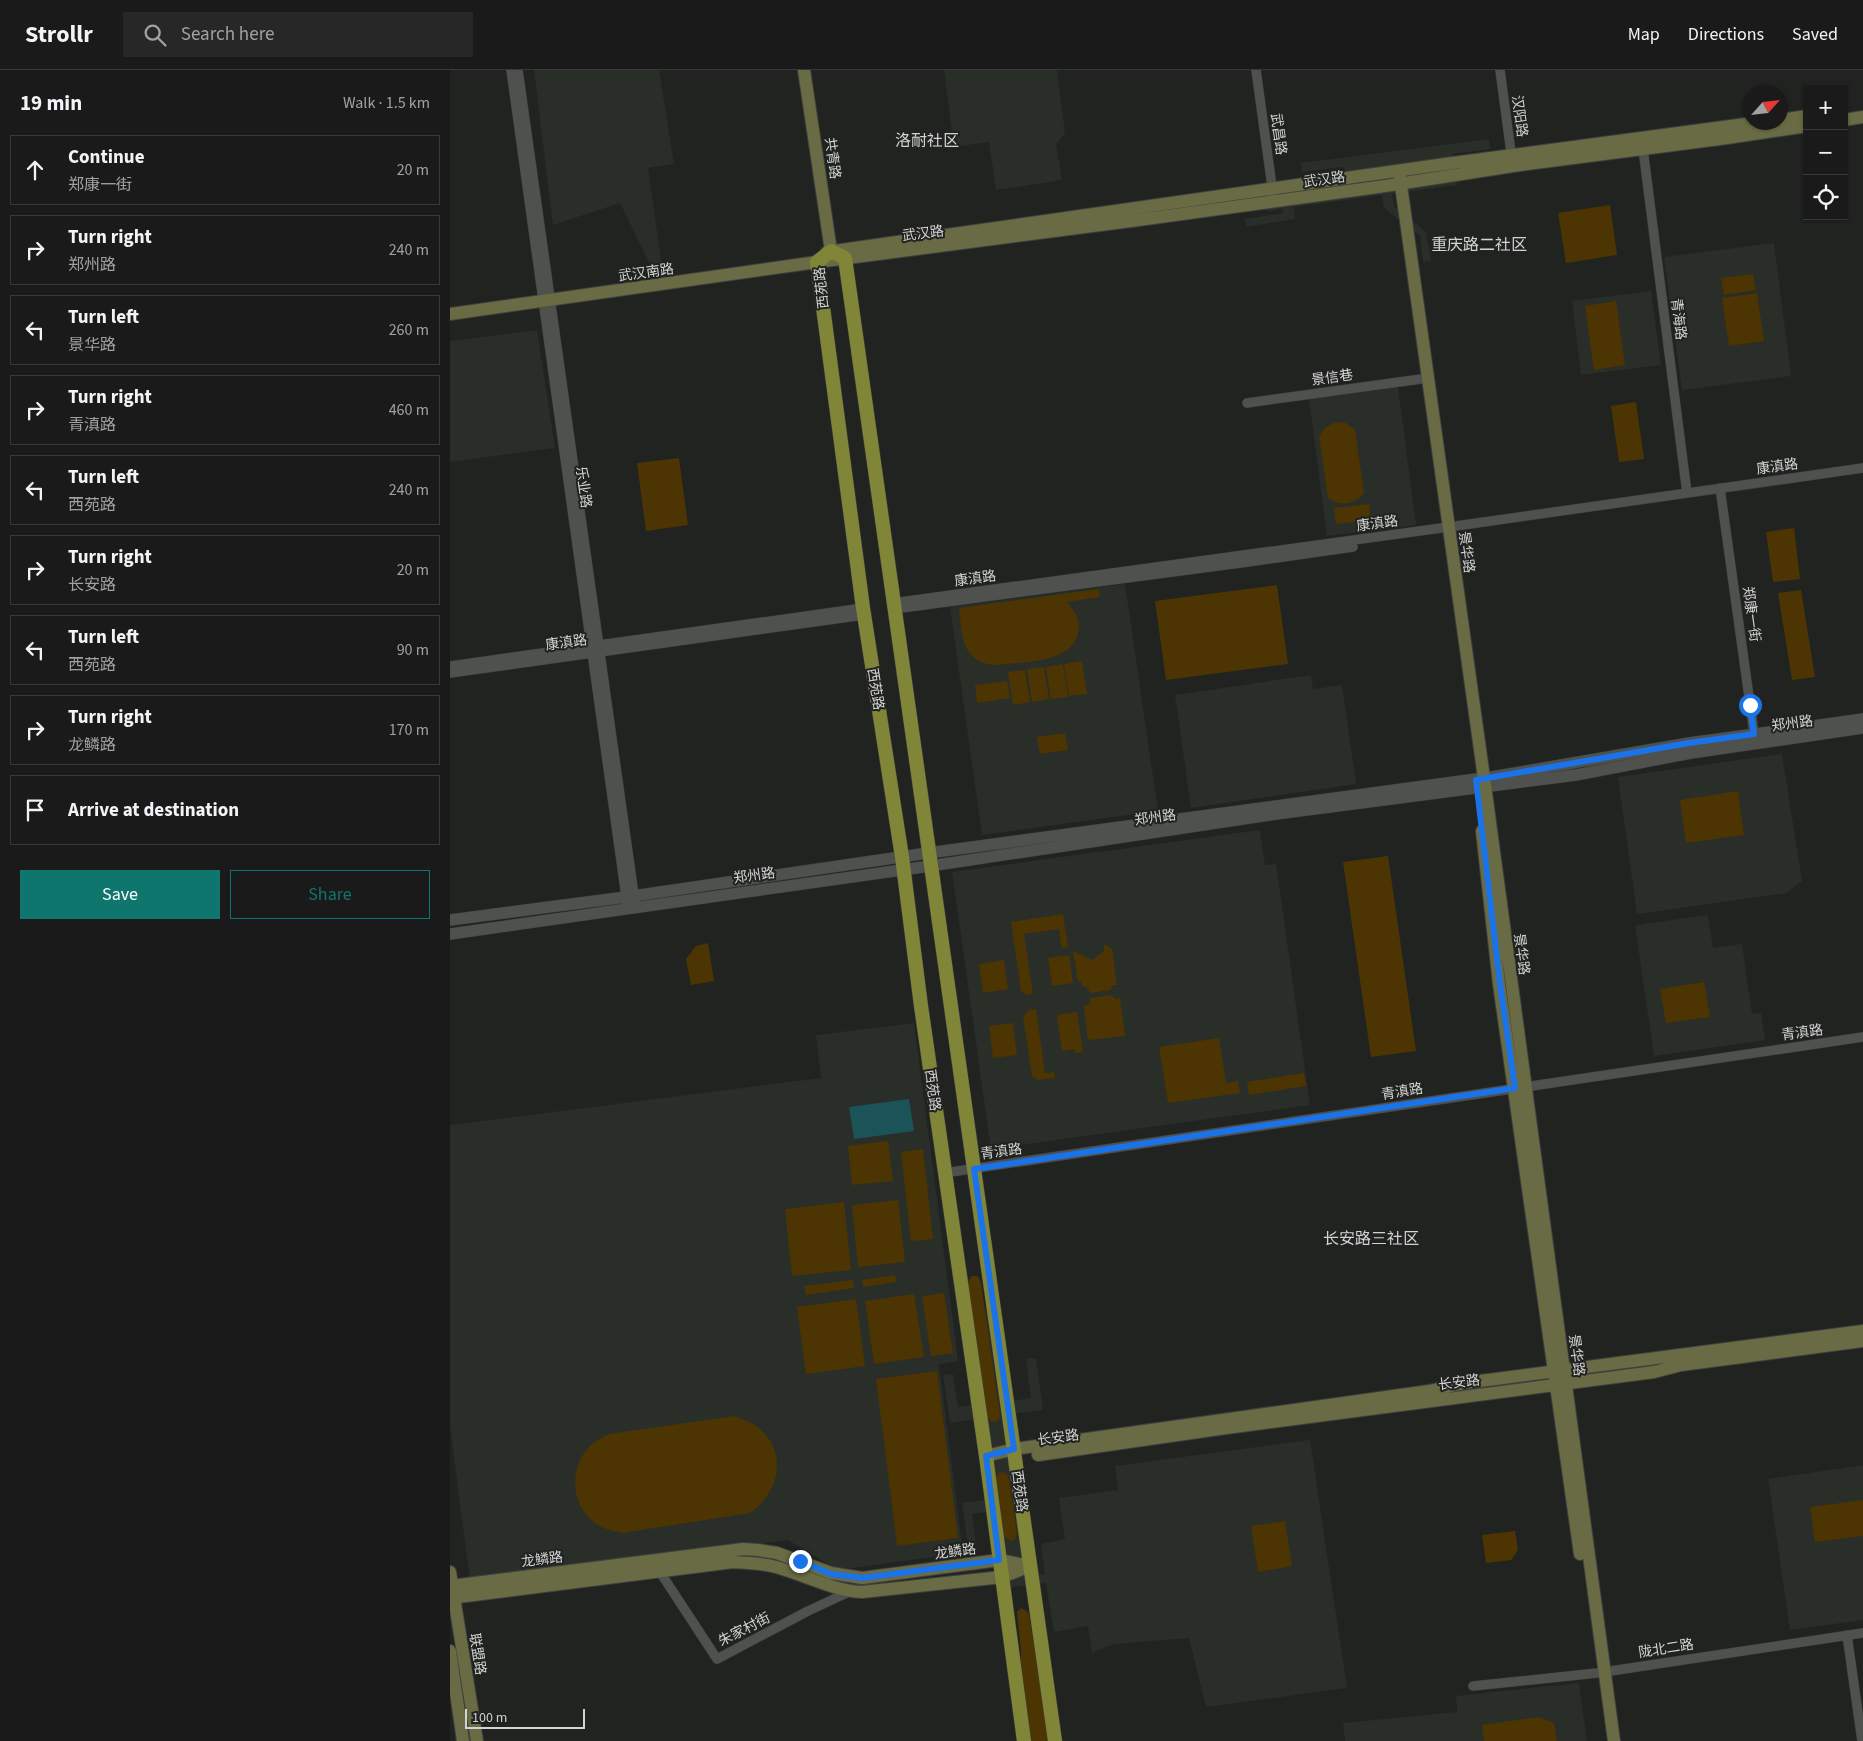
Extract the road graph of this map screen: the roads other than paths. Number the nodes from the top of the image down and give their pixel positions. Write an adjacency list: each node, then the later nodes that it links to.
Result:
1 (511, 70): 21 (street, 乐业路)
2 (518, 70): 21 (street, 乐业路)
3 (804, 70): 18 (main road, 共青路)
4 (1256, 70): 17 (street, 武昌路)
5 (1500, 70): 15 (street, 汉阳路)
6 (1863, 109): 7 (main road)
7 (1848, 111)
8 (1803, 117): 10 (main road)
9 (1863, 117): 11 (main road)
10 (1788, 119)
11 (1848, 119)
12 (1743, 125): 15 (main road, 武汉路)
13 (1803, 127): 14 (main road, 武汉路)
14 (1643, 149): 15 (main road, 武汉路); 29 (street, 青海路)
15 (1512, 160): 16 (main road, 武汉路)
16 (1396, 178): 17 (main road, 武汉路); 24 (main road, 景华路); 30 (main road, 景华路)
17 (1273, 195): 18 (main road, 武汉路); 19 (main road, 武汉路)
18 (831, 251): 19 (main road, 西苑路); 20 (main road, 西苑路); 21 (main road, 武汉南路)
19 (845, 258): 20 (main road, 武汉南路); 31 (main road, 西苑路)
20 (816, 262): 21 (main road, 武汉南路); 32 (main road, 西苑路)
21 (547, 297): 22 (main road, 武汉南路); 23 (main road, 武汉南路); 33 (street, 乐业路)
22 (450, 307)
23 (450, 314)
24 (1420, 379): 25 (street, 景信巷); 30 (main road, 景华路)
25 (1247, 403)
26 (1863, 468): 28 (street, 康滇路)
27 (1863, 472): 28 (street, 康滇路)
28 (1721, 491): 29 (street, 康滇路); 30 (street, 康滇路); 38 (street, 郑康一街)
29 (1687, 493): 30 (street, 康滇路)
30 (1445, 530): 31 (street, 康滇路); 39 (main road, 景华路)
31 (894, 606): 40 (main road, 西苑路)
32 (864, 612): 33 (street, 康滇路); 41 (main road, 西苑路)
33 (596, 648): 34 (street, 康滇路); 35 (street, 康滇路); 42 (street, 乐业路)
34 (450, 666)
35 (450, 672)
36 (1863, 719): 38 (street, 郑州路)
37 (1863, 728): 38 (street, 郑州路)
38 (1755, 739): 39 (street, 郑州路)
39 (1480, 784): 40 (street, 郑州路); 46 (main road, 景华路)
40 (930, 860): 41 (street, 郑州路); 47 (main road, 西苑路)
41 (903, 863): 42 (street, 郑州路); 48 (main road, 西苑路)
42 (631, 902): 43 (street, 郑州路); 44 (street, 郑州路)
43 (450, 920)
44 (450, 934)
45 (1863, 1037): 46 (street, 青滇路)
46 (1520, 1087): 47 (street, 青滇路); 51 (main road, 景华路)
47 (974, 1169): 48 (street, 青滇路); 53 (main road, 西苑路)
48 (944, 1173): 54 (main road, 西苑路)
49 (1863, 1331): 51 (main road, 长安路)
50 (1863, 1341): 52 (main road, 长安路)
51 (1559, 1371): 52 (main road, 景华路); 53 (main road, 长安路)
52 (1561, 1384): 53 (main road, 长安路); 65 (main road, 景华路)
53 (1015, 1453): 54 (main road, 长安路); 56 (main road, 西苑路)
54 (986, 1456): 55 (main road, 西苑路)
55 (999, 1560): 56 (main road, 龙鳞路); 59 (main road, 西苑路); 61 (main road, 龙鳞路)
56 (1030, 1566): 59 (main road, 龙鳞路); 70 (main road, 西苑路)
57 (450, 1572): 61 (main road, 联盟路)
58 (660, 1572): 60 (main road, 龙鳞路); 60 (street, 朱家村街); 61 (main road, 龙鳞路)
59 (1002, 1577): 60 (main road, 龙鳞路); 69 (main road, 西苑路)
60 (851, 1591)
61 (451, 1592): 68 (main road, 联盟路)
62 (1863, 1633): 63 (street, 陇北二路)
63 (1847, 1635): 65 (street, 陇北二路); 73 (street)
64 (450, 1651): 67 (main road, 联盟路)
65 (1601, 1672): 66 (street, 陇北二路); 71 (main road, 景华路); 72 (main road, 景华路)
66 (1473, 1686)
67 (463, 1741)
68 (476, 1741)
69 (1024, 1741)
70 (1055, 1741)
71 (1606, 1741)
72 (1614, 1741)
73 (1862, 1741)

